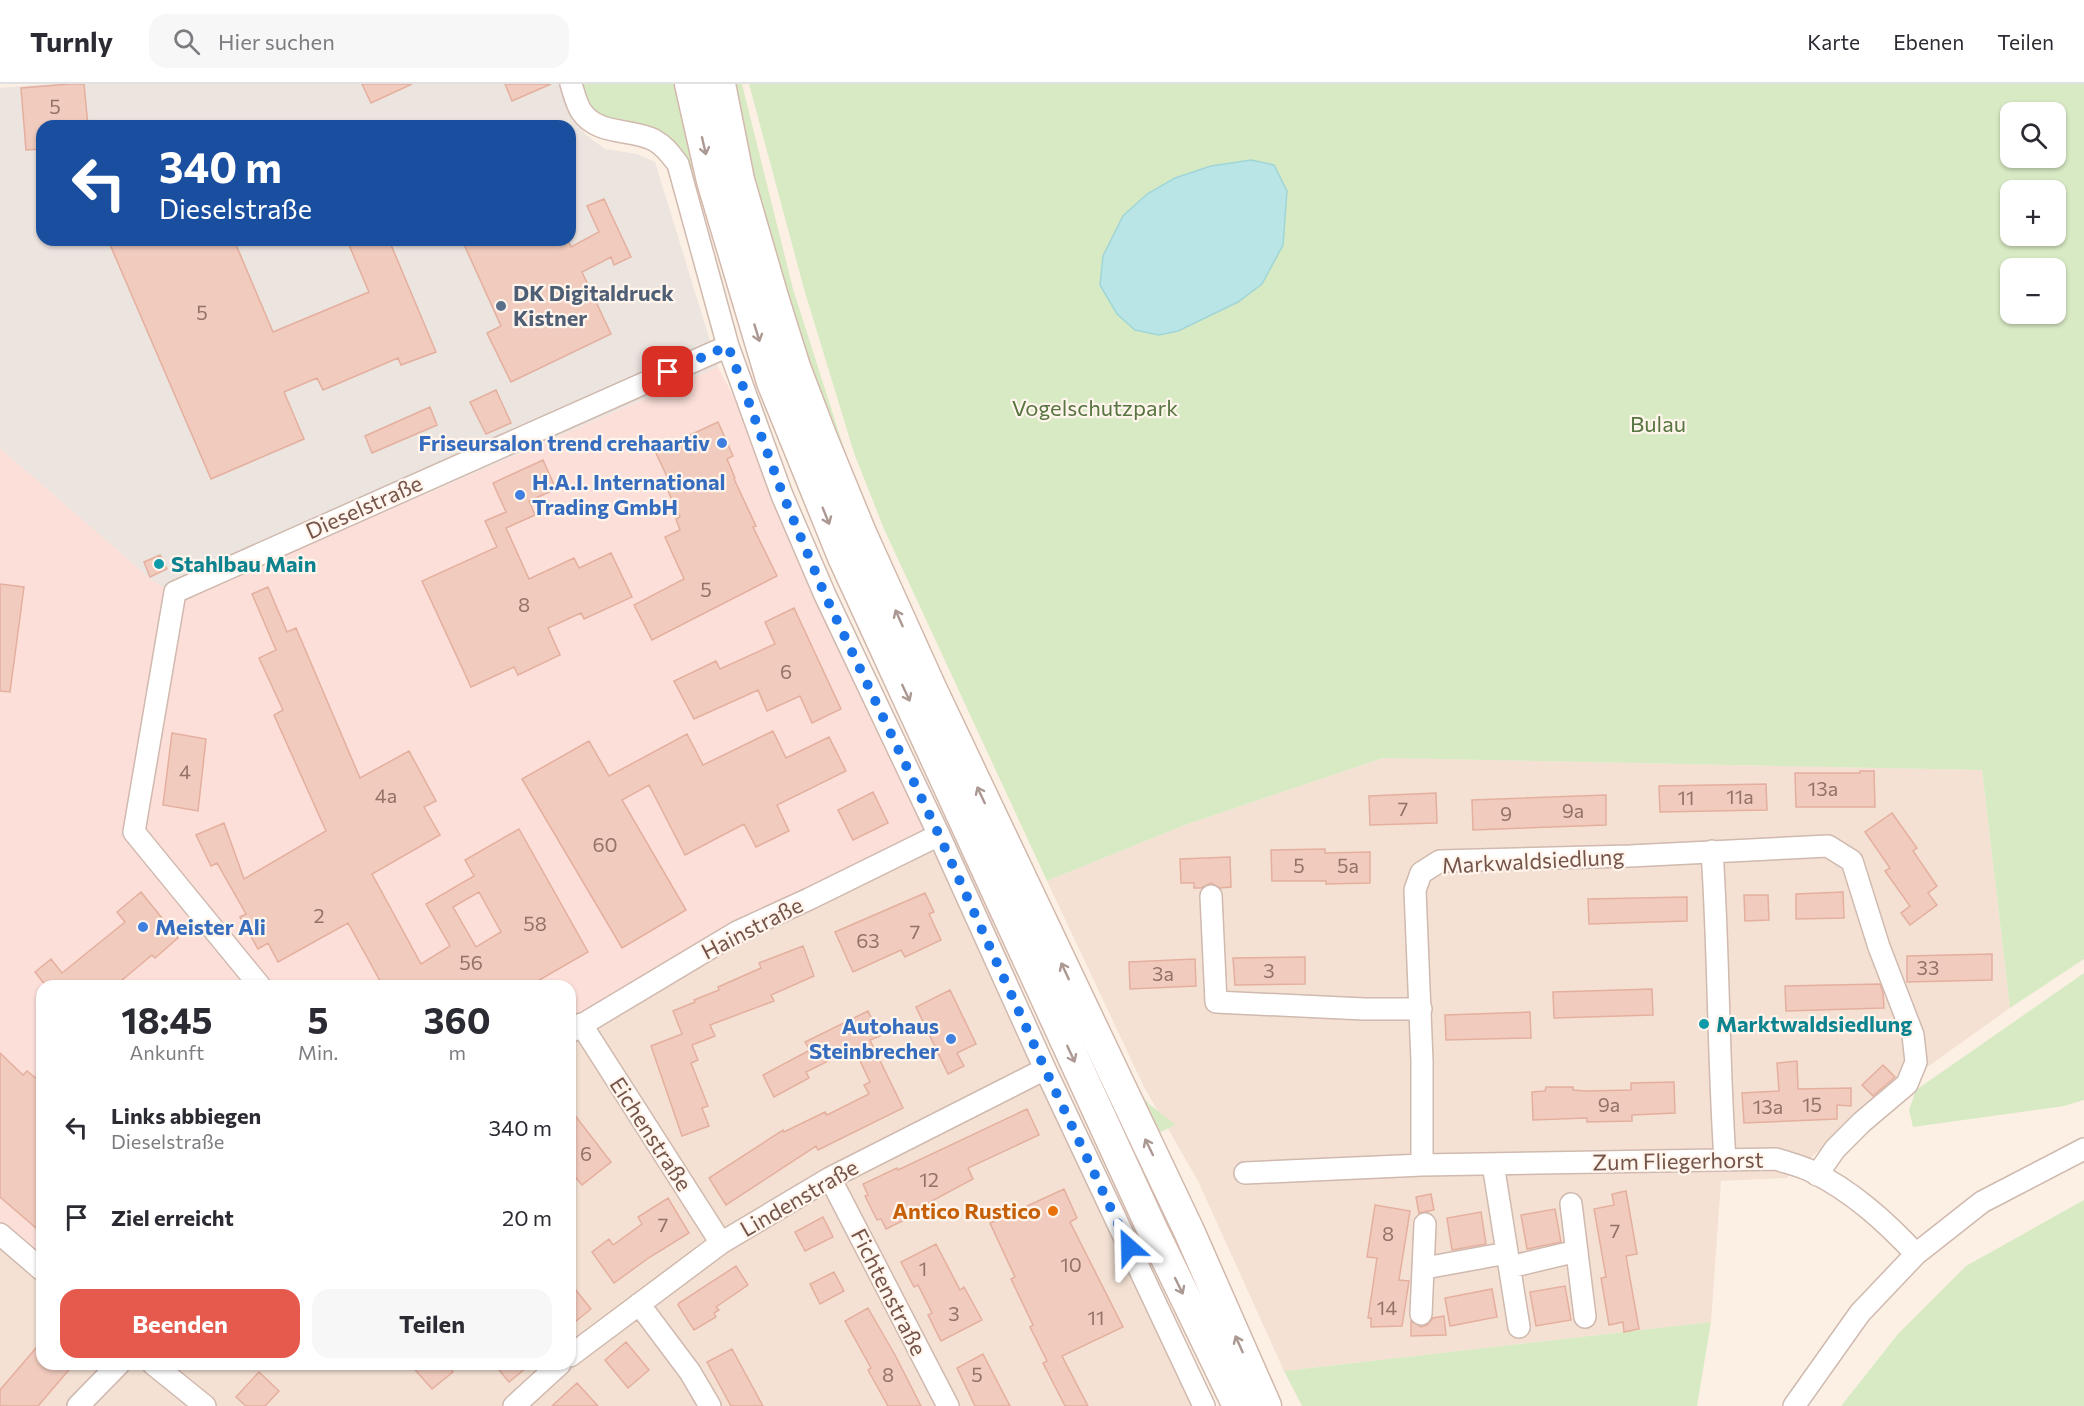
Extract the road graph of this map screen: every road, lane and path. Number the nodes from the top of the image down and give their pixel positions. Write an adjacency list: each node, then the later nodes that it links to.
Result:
1 (571, 84): 4 (street)
2 (720, 84): 43 (main road, one-way to 2)
3 (690, 86): 42 (main road, one-way to 42)
4 (728, 346): 5 (street); 8 (street, Dieselstraße)
5 (939, 835): 10 (street, Hainstraße); 11 (street)
6 (1712, 851): 9 (street, Markwaldsiedlung); 13 (street); 17 (street, Markwaldsiedlung)
7 (1211, 896): 9 (street)
8 (255, 980)
9 (1421, 1009): 15 (street, Markwaldsiedlung)
10 (576, 1028): 22 (street, Eichenstraße)
11 (1045, 1069): 18 (street, Lindenstraße); 41 (street)
12 (2084, 1149): 24 (street)
13 (1725, 1160): 14 (street, Zum Fliegerhorst); 17 (street, Zum Fliegerhorst)
14 (1492, 1164): 15 (street, Zum Fliegerhorst); 25 (street)
15 (1422, 1165): 16 (street, Zum Fliegerhorst)
16 (1245, 1173)
17 (1817, 1175): 24 (street, Zum Fliegerhorst)
18 (830, 1178): 22 (street, Lindenstraße); 40 (street, Fichtenstraße)
19 (1572, 1204): 23 (street)
20 (1425, 1224): 27 (street)
21 (0, 1234): 26 (street)
22 (721, 1243): 28 (street, Lindenstraße)
23 (1577, 1251): 25 (street); 30 (street)
24 (1916, 1254): 44 (street)
25 (1509, 1260): 27 (street); 31 (street)
26 (36, 1265)
27 (1425, 1268): 29 (street)
28 (639, 1304): 32 (street, Lindenstraße); 39 (street)
29 (1421, 1314)
30 (1585, 1317)
31 (1519, 1327)
32 (576, 1351)
33 (113, 1370): 36 (street)
34 (161, 1370): 37 (street)
35 (554, 1370): 38 (street)
36 (78, 1406)
37 (206, 1406)
38 (514, 1406)
39 (710, 1406)
40 (948, 1406)
41 (1204, 1406)
42 (1238, 1406)
43 (1266, 1406)
44 (1794, 1406)

